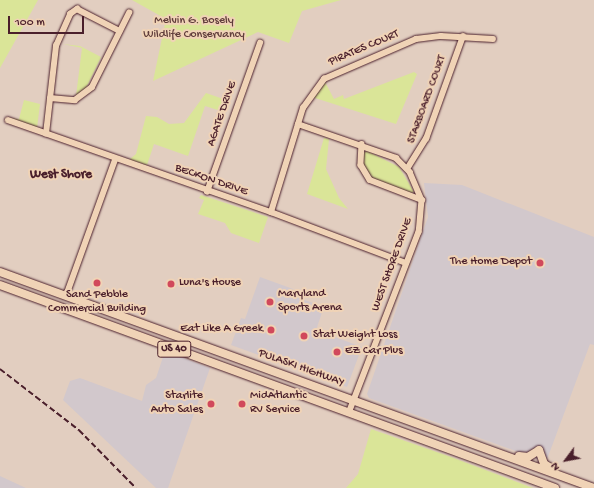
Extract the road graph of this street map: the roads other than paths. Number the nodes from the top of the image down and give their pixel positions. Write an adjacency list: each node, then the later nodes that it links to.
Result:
1 (130, 13): 2 (street)
2 (120, 31): 6 (street); 6 (street)
3 (463, 36): 4 (street, PIRATES COURT); 8 (street, PIRATES COURT); 12 (street, STARBOARD COURT)
4 (493, 39)
5 (260, 43): 13 (street, AGATE DRIVE)
6 (50, 98): 9 (street)
7 (8, 120): 9 (street, BECKON DRIVE)
8 (298, 124): 10 (street, WEST SHORE DRIVE); 15 (street, PIRATES COURT)
9 (46, 134): 11 (street, BECKON DRIVE)
10 (362, 144): 12 (street, WEST SHORE DRIVE); 14 (street)
11 (115, 160): 13 (street, BECKON DRIVE); 19 (street)
12 (407, 169): 14 (street, WEST SHORE DRIVE)
13 (207, 192): 15 (street, BECKON DRIVE)
14 (422, 200): 16 (street, WEST SHORE DRIVE)
15 (271, 212): 16 (street, BECKON DRIVE)
16 (406, 264): 20 (street, WEST SHORE DRIVE)
17 (0, 272): 19 (highway, PULASKI HIGHWAY / US 40)
18 (0, 285): 21 (highway, US 40)
19 (66, 296): 20 (highway, PULASKI HIGHWAY / US 40)
20 (354, 401): 21 (street, WEST SHORE DRIVE); 22 (highway, PULASKI HIGHWAY / US 40)
21 (349, 413): 24 (highway, US 40)
22 (490, 450): 23 (highway, PULASKI HIGHWAY / US 40); 23 (highway)
23 (594, 487)
24 (555, 488)

